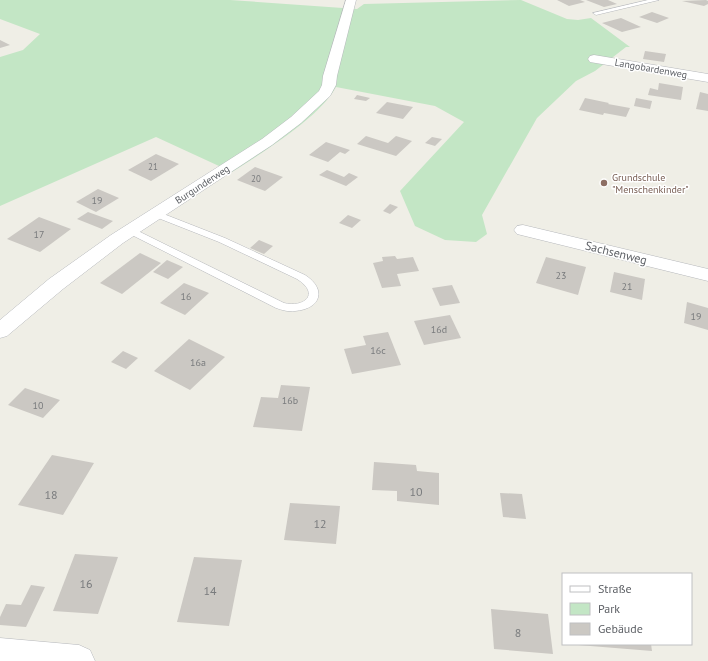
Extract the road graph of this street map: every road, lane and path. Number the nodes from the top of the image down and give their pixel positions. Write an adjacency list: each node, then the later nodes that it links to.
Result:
1 (350, 0): 6 (street, Burgunderweg)
2 (656, 0): 3 (lane)
3 (596, 13)
4 (594, 59): 5 (street, Langobardenweg)
5 (708, 78)
6 (156, 214): 8 (street, Burgunderweg); 8 (lane)
7 (524, 230): 9 (street, Sachsenweg)
8 (131, 231): 10 (street, Burgunderweg)
9 (708, 275)
10 (0, 331)
11 (0, 654): 12 (street)
12 (79, 661)

